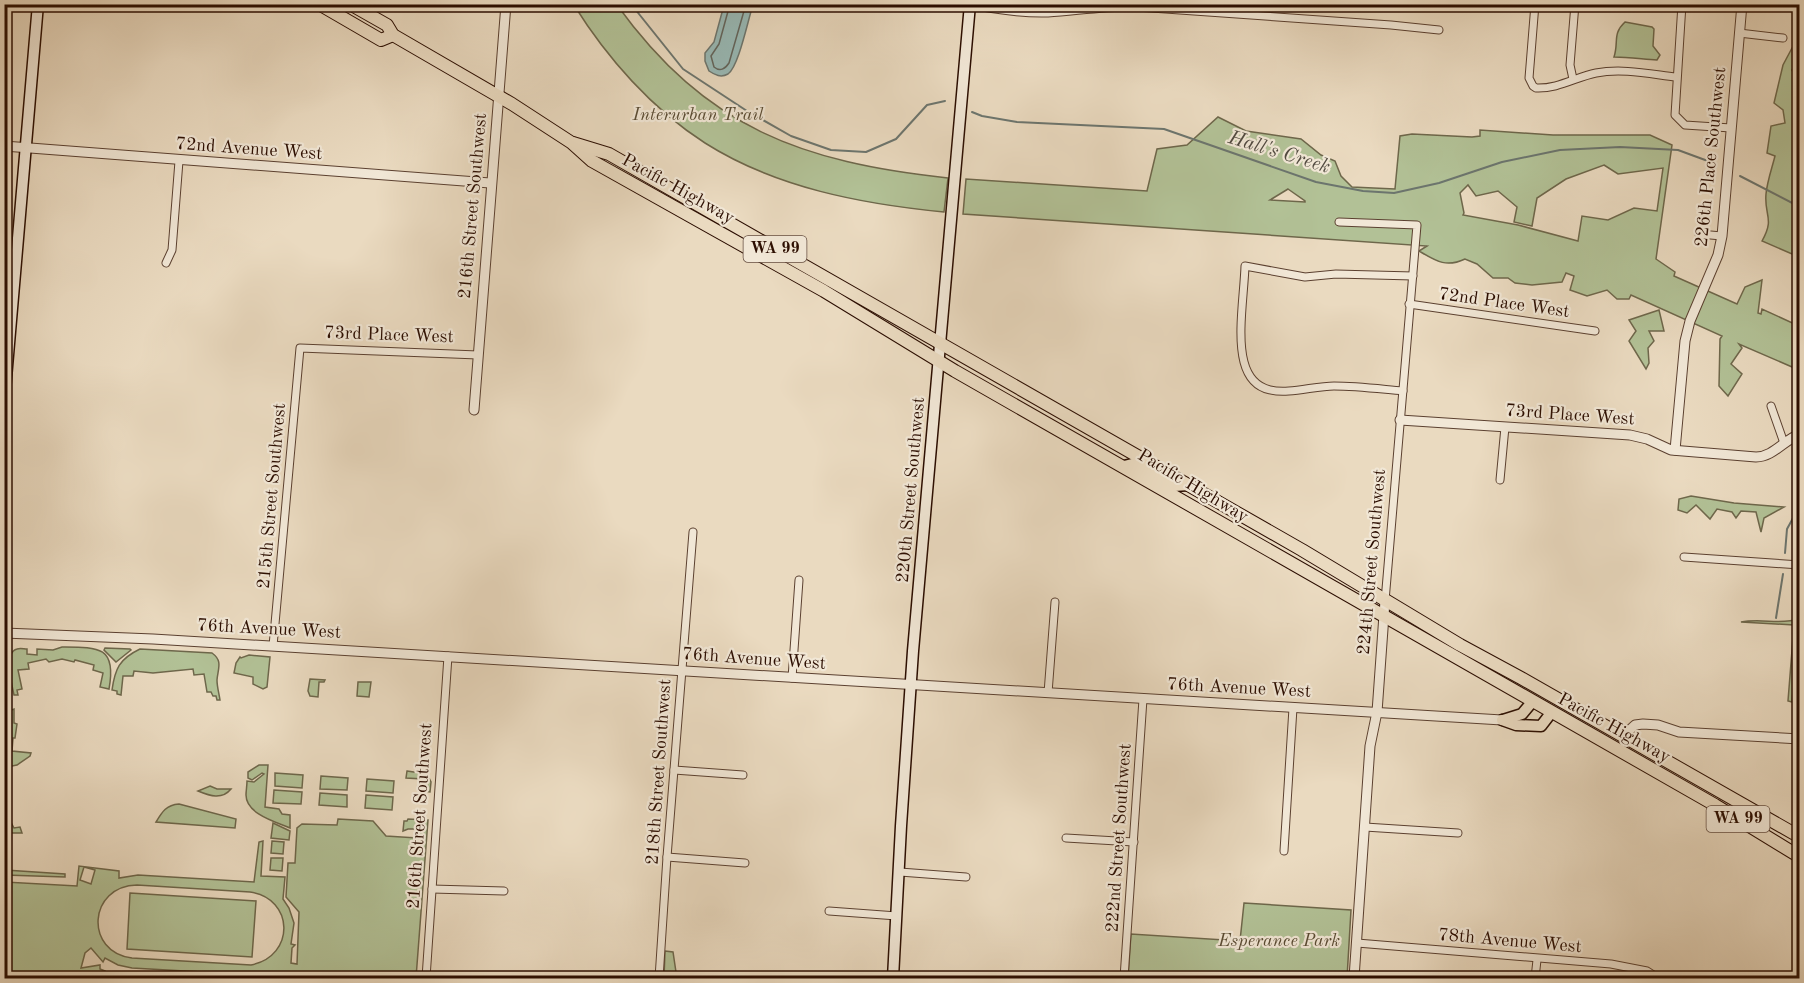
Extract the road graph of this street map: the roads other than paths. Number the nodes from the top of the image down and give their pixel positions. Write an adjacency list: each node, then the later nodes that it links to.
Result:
1 (38, 4): 20 (main road)
2 (319, 4): 12 (highway, Pacific Highway / WA 99)
3 (351, 4): 12 (highway, Pacific Highway / WA 99)
4 (506, 4): 16 (street, 216th Street Southwest)
5 (1535, 4): 15 (street)
6 (1575, 4): 15 (street)
7 (1682, 4): 14 (street)
8 (1742, 4): 11 (street, 226th Place Southwest)
9 (970, 5): 10 (street); 30 (main road, 220th Street Southwest)
10 (1439, 30)
11 (1739, 33): 13 (street); 17 (street, 226th Place Southwest)
12 (393, 35): 16 (highway, Pacific Highway / WA 99)
13 (1783, 38)
14 (1676, 77): 15 (street); 17 (street)
15 (1573, 79)
16 (499, 96): 18 (highway, Pacific Highway / WA 99); 22 (street, 216th Street Southwest)
17 (1731, 128): 25 (street, 226th Place Southwest)
18 (572, 143): 30 (highway, Pacific Highway / WA 99); 33 (highway, Pacific Highway / WA 99)
19 (4, 146): 20 (street, 72nd Avenue West)
20 (27, 147): 21 (street, 72nd Avenue West); 34 (main road)
21 (179, 161): 22 (street, 72nd Avenue West); 26 (street)
22 (490, 183): 32 (street, 216th Street Southwest)
23 (1339, 222): 27 (street, 224th Street Southwest)
24 (1698, 234): 25 (street)
25 (1722, 236): 43 (street, 226th Place Southwest)
26 (165, 263)
27 (1413, 276): 28 (street, 224th Street Southwest); 35 (street)
28 (1409, 304): 29 (street, 72nd Place West); 35 (street, 224th Street Southwest)
29 (1595, 332)
30 (940, 344): 33 (main road, 220th Street Southwest); 46 (highway, Pacific Highway / WA 99)
31 (300, 348): 32 (street, 73rd Place West); 55 (street, 215th Street Southwest)
32 (477, 355): 38 (street, 216th Street Southwest)
33 (939, 360): 44 (highway, Pacific Highway / WA 99); 59 (main road, 220th Street Southwest)
34 (5, 389): 36 (main road)
35 (1403, 391): 39 (street, 224th Street Southwest)
36 (4, 402)
37 (1771, 406): 42 (street)
38 (474, 410)
39 (1400, 420): 40 (street, 73rd Place West); 51 (street, 224th Street Southwest)
40 (1505, 427): 43 (street, 73rd Place West); 45 (street)
41 (1800, 434): 42 (street, 73rd Place West)
42 (1784, 443): 43 (street, 73rd Place West)
43 (1675, 450)
44 (1124, 466): 46 (main road); 53 (highway, Pacific Highway / WA 99)
45 (1500, 480)
46 (1189, 485): 51 (highway, Pacific Highway / WA 99)
47 (693, 532): 57 (street, 218th Street Southwest)
48 (1684, 557): 49 (street)
49 (1800, 565)
50 (799, 580): 58 (street)
51 (1385, 601): 53 (street, 224th Street Southwest); 69 (highway, Pacific Highway / WA 99)
52 (1055, 602): 60 (street)
53 (1384, 615): 62 (street, 224th Street Southwest); 63 (highway, Pacific Highway / WA 99)
54 (4, 633): 55 (street, 76th Avenue West)
55 (273, 646): 56 (street, 76th Avenue West)
56 (448, 656): 57 (street, 76th Avenue West); 84 (street, 216th Street Southwest)
57 (681, 671): 58 (street, 76th Avenue West); 71 (street, 218th Street Southwest)
58 (792, 678): 59 (street, 76th Avenue West)
59 (911, 686): 60 (street, 76th Avenue West); 82 (main road, 220th Street Southwest)
60 (1048, 693): 61 (street, 76th Avenue West)
61 (1143, 699): 64 (street, 76th Avenue West); 77 (street, 222nd Street Southwest)
62 (1377, 700): 65 (street); 66 (street, 224th Street Southwest)
63 (1532, 702): 67 (highway, Pacific Highway / WA 99); 68 (main road)
64 (1293, 708): 65 (street, 76th Avenue West); 78 (street)
65 (1354, 711): 66 (street, 76th Avenue West)
66 (1377, 712): 68 (street, 76th Avenue West); 73 (street, 224th Street Southwest)
67 (1551, 713): 68 (main road); 80 (highway, Pacific Highway / WA 99)
68 (1502, 720)
69 (1623, 736): 70 (street); 75 (highway, Pacific Highway / WA 99)
70 (1800, 739)
71 (674, 770): 72 (street); 79 (street, 218th Street Southwest)
72 (742, 775)
73 (1365, 827): 74 (street); 88 (street, 224th Street Southwest)
74 (1458, 833)
75 (1800, 837)
76 (1066, 838): 77 (street)
77 (1134, 842): 94 (street, 222nd Street Southwest)
78 (1284, 851)
79 (667, 857): 81 (street); 92 (street, 218th Street Southwest)
80 (1800, 857)
81 (745, 863)
82 (900, 872): 83 (street); 87 (main road, 220th Street Southwest)
83 (966, 877)
84 (432, 889): 85 (street); 90 (street, 216th Street Southwest)
85 (504, 891)
86 (829, 911): 87 (street)
87 (897, 916): 93 (main road, 220th Street Southwest)
88 (1357, 943): 89 (street, 78th Avenue West); 95 (street, 224th Street Southwest)
89 (1537, 960): 96 (street); 97 (street, 78th Avenue West)
90 (426, 978): 91 (street)
91 (451, 978)
92 (659, 978)
93 (893, 978)
94 (1124, 978)
95 (1354, 978)
96 (1535, 978)
97 (1658, 978)

